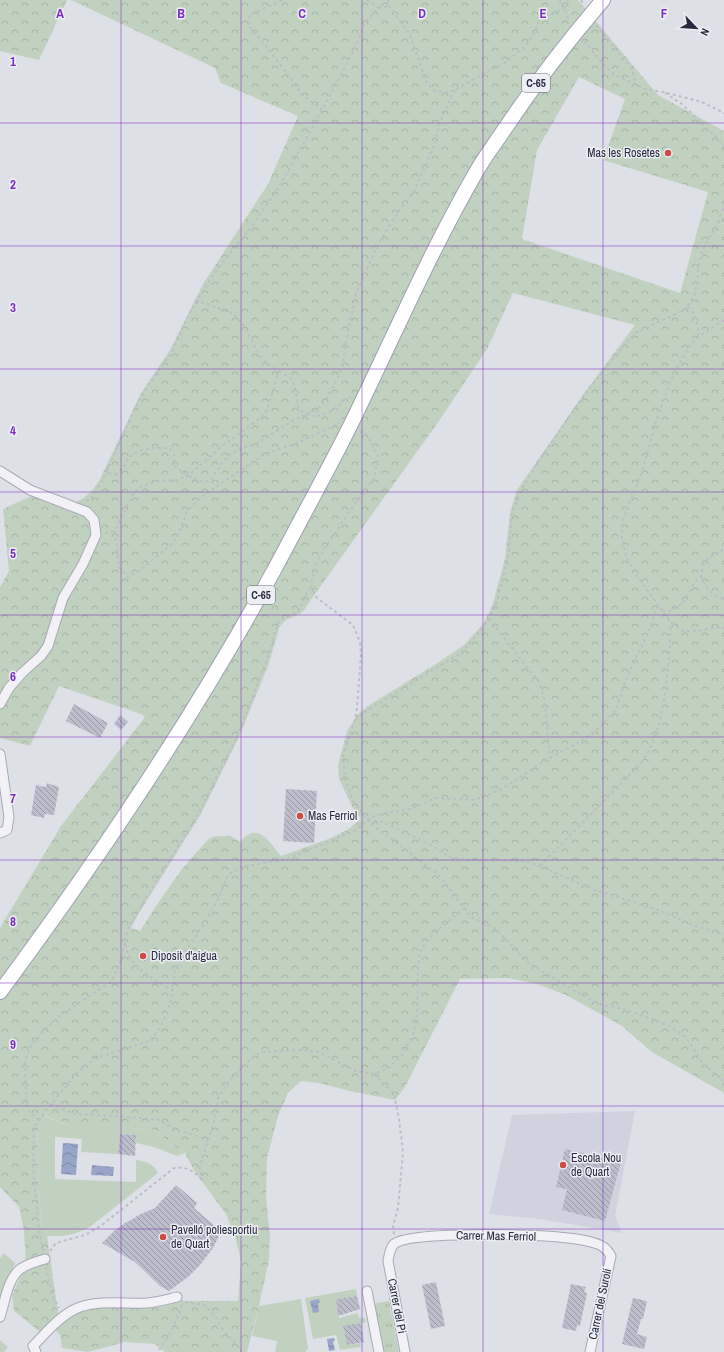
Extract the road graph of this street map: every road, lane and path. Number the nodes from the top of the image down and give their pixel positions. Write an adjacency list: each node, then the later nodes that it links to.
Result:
1 (282, 0): 15 (path)
2 (367, 0): 8 (path)
3 (388, 0): 7 (path)
4 (560, 0): 9 (path)
5 (568, 0): 9 (path)
6 (603, 0): 11 (main road, C-65)
7 (389, 6): 8 (path); 13 (path)
8 (380, 8): 15 (path)
9 (565, 9): 13 (path)
10 (595, 23): 12 (path)
11 (576, 32): 12 (path); 26 (main road, C-65)
12 (636, 84): 14 (path)
13 (456, 90): 25 (path)
14 (663, 92): 16 (path); 17 (path)
15 (322, 110): 19 (path)
16 (724, 112)
17 (724, 145)
18 (724, 205): 20 (path)
19 (196, 303): 23 (path); 27 (path)
20 (687, 307): 22 (path); 37 (path)
21 (724, 320): 22 (path)
22 (698, 337): 35 (path)
23 (279, 371): 25 (path); 29 (path)
24 (353, 397): 25 (path)
25 (307, 414): 29 (path)
26 (351, 424): 29 (path); 33 (path); 51 (main road, C-65)
27 (107, 467): 29 (path); 30 (path)
28 (0, 471): 30 (street)
29 (189, 475)
30 (78, 508): 40 (street)
31 (724, 549): 32 (path)
32 (701, 576): 34 (path); 36 (path)
33 (311, 587): 41 (path); 49 (path)
34 (724, 598)
35 (658, 605): 36 (path); 43 (path)
36 (662, 611): 38 (path)
37 (489, 618): 41 (path); 43 (path)
38 (671, 623): 39 (path); 46 (path)
39 (724, 628)
40 (0, 704)
41 (355, 720): 44 (path)
42 (0, 754): 45 (street)
43 (550, 758): 44 (path)
44 (368, 820): 46 (path); 47 (path); 50 (path)
45 (0, 833)
46 (540, 866): 48 (path)
47 (465, 908): 52 (path); 53 (path)
48 (724, 934)
49 (125, 939): 50 (path); 55 (path)
50 (173, 991): 54 (path)
51 (0, 992)
52 (374, 1074): 56 (path); 57 (path)
53 (724, 1080)
54 (51, 1104): 55 (path); 56 (path)
55 (39, 1120): 59 (path)
56 (207, 1142): 59 (path)
57 (395, 1244): 58 (street, Carrer Mas Ferriol); 68 (street, Carrer del Pi)
58 (611, 1256): 69 (street, Carrer del Surolí)
59 (45, 1259): 62 (path); 63 (street)
60 (367, 1291): 67 (street)
61 (178, 1297): 62 (street)
62 (63, 1316): 65 (street)
63 (0, 1317)
64 (159, 1350): 66 (path)
65 (36, 1352)
66 (242, 1352)
67 (378, 1352)
68 (405, 1352)
69 (590, 1352)

